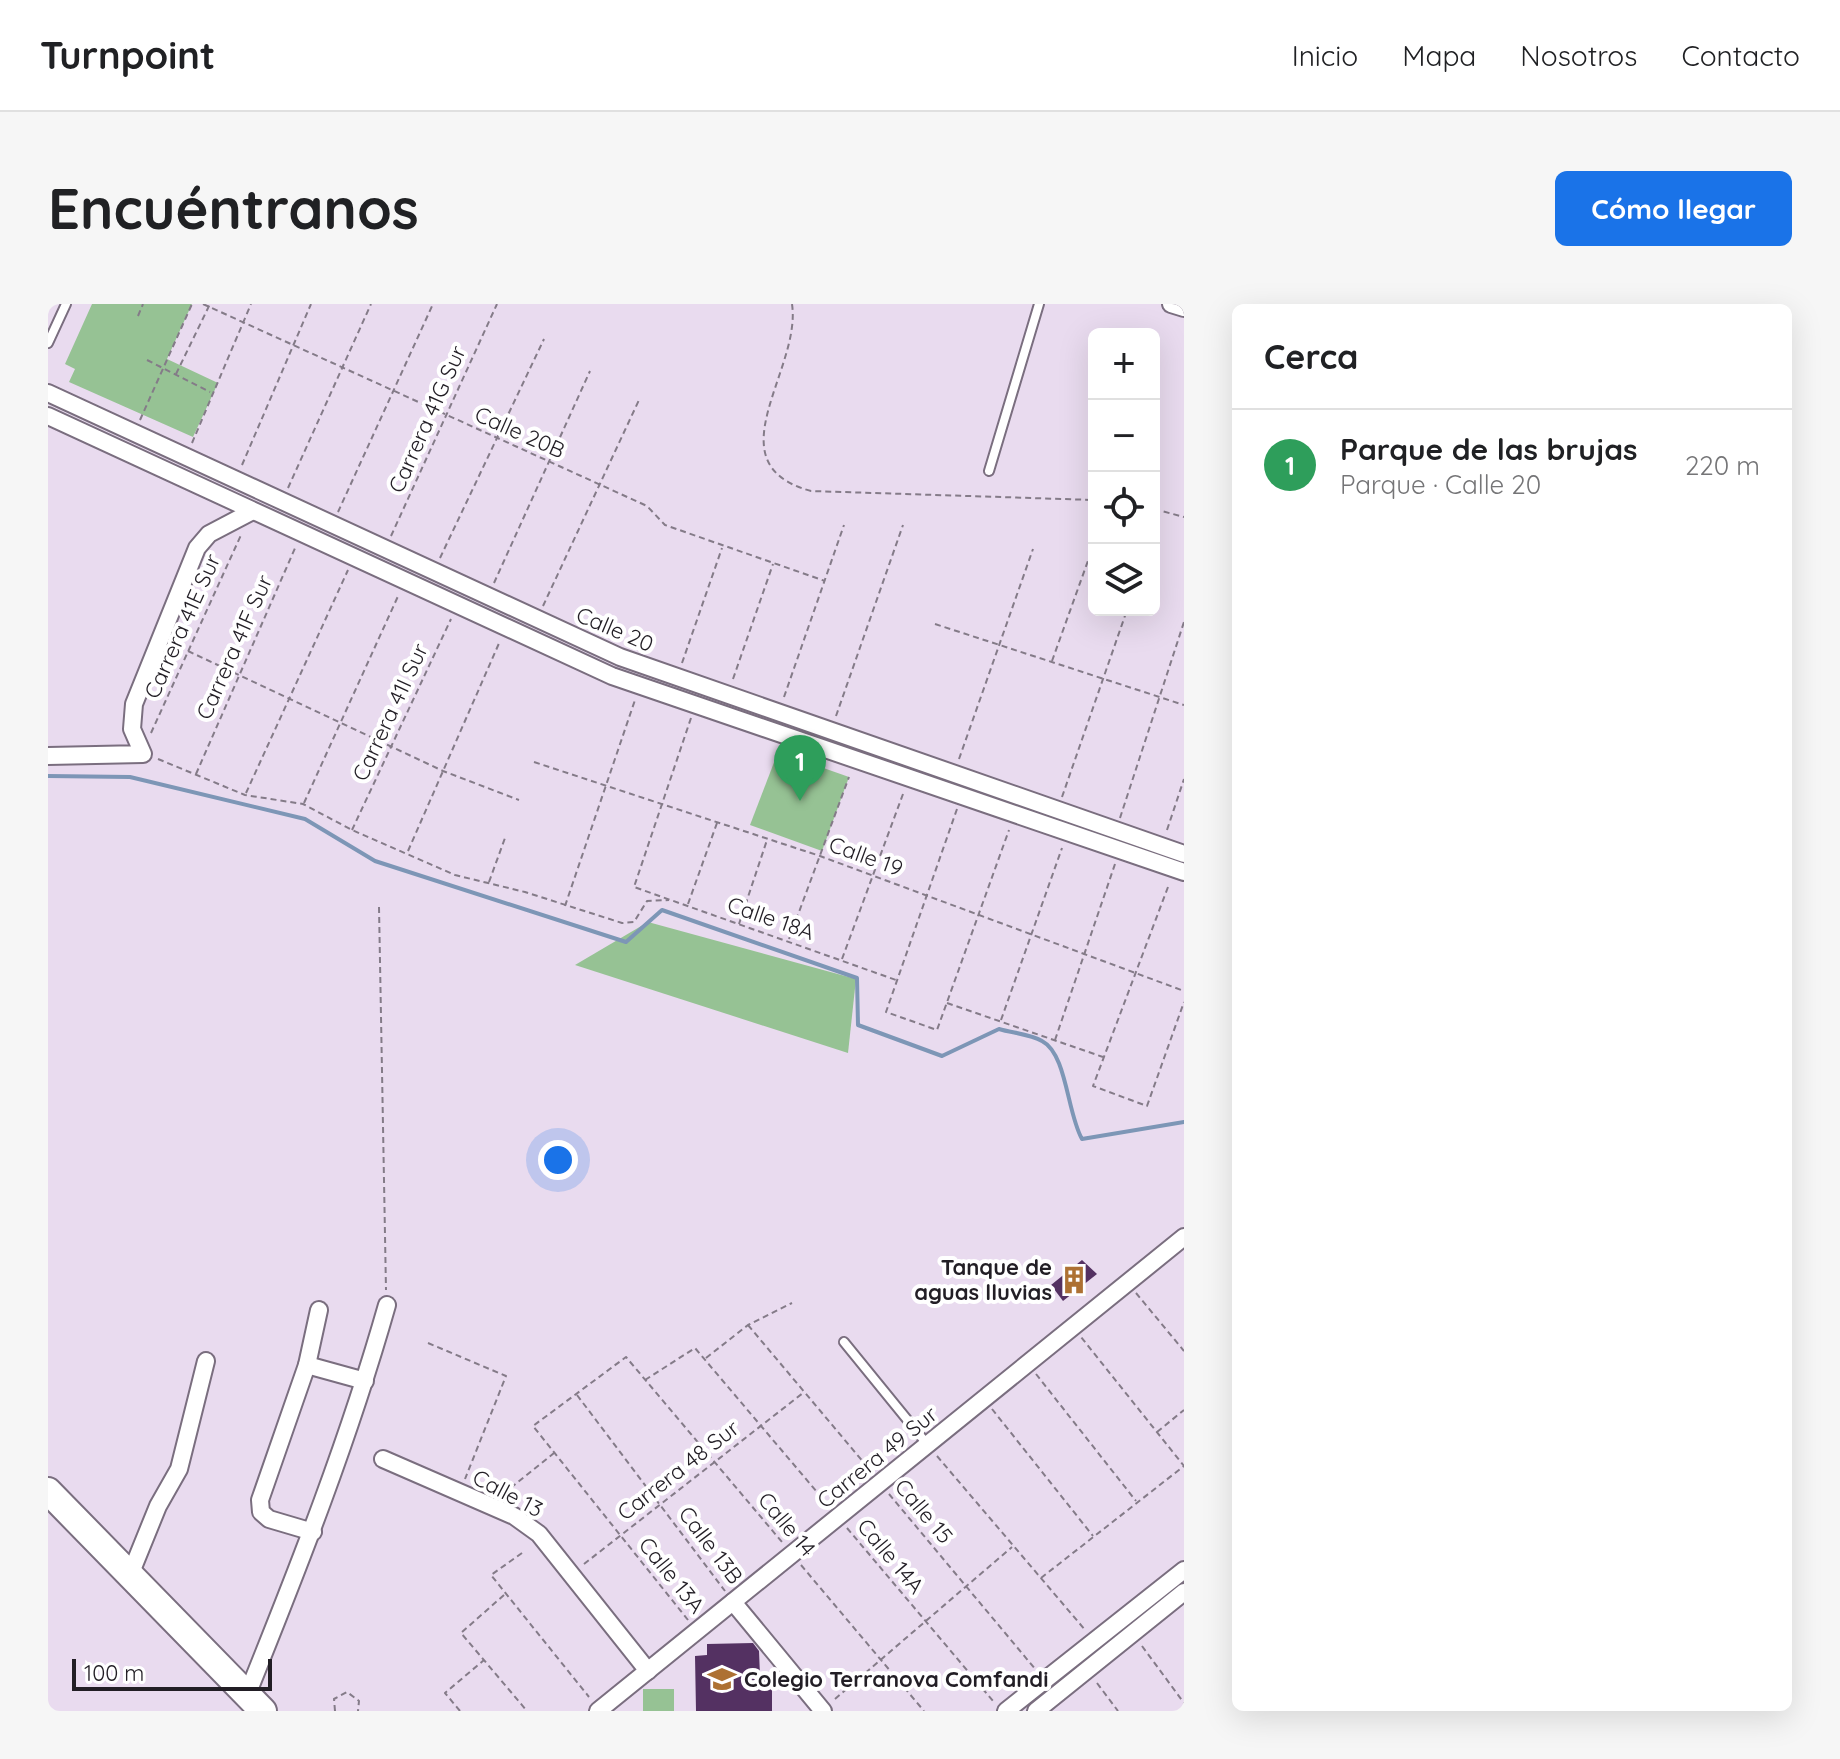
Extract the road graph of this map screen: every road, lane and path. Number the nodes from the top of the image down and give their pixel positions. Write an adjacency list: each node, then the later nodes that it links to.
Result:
1 (66, 304): 16 (lane)
2 (143, 304): 13 (path)
3 (192, 304): 19 (path)
4 (203, 304): 12 (path, Calle 20B)
5 (251, 304): 14 (path)
6 (311, 304): 17 (path)
7 (371, 304): 20 (path)
8 (433, 304): 24 (path)
9 (497, 304): 28 (path, Carrera 41G Sur)
10 (792, 304): 37 (path)
11 (1039, 304): 33 (lane)
12 (209, 305): 14 (path, Calle 20B); 22 (path)
13 (138, 316)
14 (241, 323): 17 (path, Calle 20B); 23 (path)
15 (544, 339): 30 (path)
16 (48, 343)
17 (291, 346): 20 (path, Calle 20B); 34 (path)
18 (147, 360): 19 (path)
19 (163, 367): 22 (path); 29 (path)
20 (340, 369): 24 (path, Calle 20B); 36 (path)
21 (590, 371): 32 (path)
22 (176, 374): 23 (path)
23 (211, 392): 31 (path)
24 (393, 392): 28 (path, Calle 20B); 41 (path)
25 (48, 393): 29 (street, Calle 20)
26 (639, 400): 35 (path)
27 (48, 416): 39 (street, Calle 20)
28 (446, 416): 30 (path, Calle 20B); 46 (path, Carrera 41G Sur)
29 (135, 432): 31 (street, Calle 20)
30 (496, 439): 32 (path, Calle 20B); 51 (path)
31 (187, 456): 34 (street, Calle 20)
32 (547, 462): 35 (path, Calle 20B); 54 (path)
33 (989, 471)
34 (236, 478): 36 (street, Calle 20)
35 (600, 485): 45 (path, Calle 20B); 57 (path)
36 (283, 500): 41 (street, Calle 20)
37 (1088, 500)
38 (1160, 511): 40 (path)
39 (251, 512): 44 (street, Calle 20); 62 (path, Carrera 41E Sur); 77 (street)
40 (1184, 517)
41 (333, 524): 46 (street, Calle 20)
42 (844, 525): 52 (path)
43 (903, 525): 75 (path)
44 (301, 534): 48 (street, Calle 20); 64 (path, Carrera 41F Sur)
45 (722, 547): 50 (path, Calle 20B); 65 (path)
46 (386, 548): 51 (street, Calle 20)
47 (1033, 549): 61 (path)
48 (354, 558): 53 (street, Calle 20); 70 (path)
49 (1088, 561): 63 (path)
50 (773, 563): 52 (path, Calle 20B); 68 (path)
51 (434, 570): 54 (street, Calle 20)
52 (825, 581): 73 (path)
53 (404, 582): 55 (street, Calle 20); 74 (path)
54 (489, 595): 57 (street, Calle 20)
55 (456, 607): 60 (street, Calle 20); 76 (path, Carrera 41I Sur)
56 (1125, 616): 66 (path)
57 (537, 618): 65 (street, Calle 20)
58 (1184, 622): 69 (path)
59 (935, 624): 61 (path)
60 (505, 629): 67 (street, Calle 20); 80 (path)
61 (999, 645): 63 (path); 82 (path)
62 (187, 650): 64 (path); 77 (path, Carrera 41E Sur)
63 (1052, 662): 66 (path)
64 (239, 675): 70 (path); 81 (path, Carrera 41F Sur)
65 (676, 678): 68 (street, Calle 20)
66 (1103, 679): 69 (path); 92 (path)
67 (640, 687): 71 (street, Calle 20); 86 (path)
68 (727, 696): 73 (street, Calle 20)
69 (1160, 697): 72 (path); 96 (path)
70 (287, 700): 74 (path); 87 (path)
71 (695, 705): 84 (street, Calle 20); 91 (path)
72 (1184, 705)
73 (778, 713): 75 (street, Calle 20)
74 (338, 723): 76 (path); 90 (path)
75 (831, 731): 82 (street, Calle 20)
76 (392, 748): 80 (path); 95 (path, Carrera 41I Sur)
77 (143, 754): 78 (street); 81 (path)
78 (48, 756)
79 (534, 762): 86 (path, Calle 19)
80 (443, 771): 89 (path); 102 (path)
81 (196, 774): 87 (path)
82 (954, 774): 92 (street, Calle 20)
83 (849, 777): 104 (path)
84 (909, 777): 88 (street, Calle 20); 106 (path)
85 (1184, 779): 100 (path)
86 (606, 786): 91 (path, Calle 19); 113 (path)
87 (245, 795): 90 (path)
88 (961, 796): 93 (street, Calle 20); 109 (path)
89 (519, 800)
90 (303, 804): 95 (path)
91 (662, 804): 94 (path, Calle 19); 110 (path, Calle 18A)
92 (1057, 810): 96 (street, Calle 20)
93 (1014, 814): 97 (street, Calle 20); 114 (path)
94 (717, 822): 99 (path, Calle 19); 111 (path)
95 (352, 830): 102 (path)
96 (1116, 830): 100 (street, Calle 20)
97 (1068, 832): 101 (street, Calle 20); 116 (path)
98 (505, 838): 107 (path)
99 (767, 839): 104 (path, Calle 19); 115 (path)
100 (1162, 846): 103 (street, Calle 20)
101 (1120, 850): 105 (street, Calle 20); 118 (path)
102 (407, 853): 107 (path)
103 (1184, 854)
104 (820, 856): 106 (path, Calle 19); 117 (path)
105 (1184, 872)
106 (871, 875): 109 (path, Calle 19); 119 (path)
107 (488, 883): 113 (path)
108 (1168, 887): 120 (path)
109 (928, 896): 114 (path, Calle 19); 121 (path)
110 (669, 900): 111 (path, Calle 18A); 113 (path)
111 (687, 906): 115 (path, Calle 18A)
112 (379, 907): 131 (path)
113 (564, 907)
114 (979, 915): 116 (path, Calle 19); 124 (path)
115 (739, 924): 117 (path, Calle 18A)
116 (1031, 934): 118 (path, Calle 19); 125 (path)
117 (789, 941): 119 (path, Calle 18A)
118 (1084, 955): 120 (path, Calle 19); 126 (path)
119 (842, 959): 121 (path, Calle 18A)
120 (1135, 973): 122 (path, Calle 19); 127 (path)
121 (898, 980): 124 (path)
122 (1184, 991)
123 (1184, 1002): 127 (path)
124 (947, 1003): 125 (path)
125 (1001, 1020): 126 (path)
126 (1055, 1040): 127 (path)
127 (1104, 1057)
128 (1184, 1237): 129 (street, Carrera 49 Sur)
129 (1128, 1283): 134 (street, Carrera 49 Sur); 137 (path)
130 (792, 1303): 133 (path)
131 (387, 1305): 143 (street)
132 (319, 1310): 141 (street)
133 (748, 1325): 138 (path); 144 (path, Calle 15)
134 (1073, 1327): 140 (street, Carrera 49 Sur); 149 (path)
135 (844, 1342): 150 (lane)
136 (428, 1343): 156 (path)
137 (1184, 1351)
138 (705, 1359): 142 (path, Calle 14A); 148 (path, Calle 14A)
139 (206, 1361): 169 (street)
140 (1028, 1364): 146 (street, Carrera 49 Sur); 157 (path)
141 (307, 1365): 143 (street); 161 (street)
142 (645, 1380): 145 (path, Calle 14); 153 (path, Calle 14)
143 (365, 1381): 161 (street)
144 (805, 1392): 148 (path, Carrera 48 Sur); 154 (path, Calle 15)
145 (576, 1394): 151 (path, Calle 13A); 158 (path, Calle 13B)
146 (984, 1399): 150 (street, Carrera 49 Sur); 163 (path)
147 (1184, 1410): 149 (path)
148 (761, 1426): 153 (path, Carrera 48 Sur); 160 (path, Calle 14A)
149 (1156, 1432): 157 (path)
150 (927, 1444): 154 (street, Carrera 49 Sur); 164 (path)
151 (554, 1453): 159 (path); 162 (path, Calle 13A)
152 (383, 1459): 156 (street, Calle 13)
153 (715, 1462): 158 (path, Carrera 48 Sur); 166 (path, Calle 14)
154 (880, 1483): 160 (street, Carrera 49 Sur); 171 (path, Calle 15)
155 (48, 1491): 169 (highway)
156 (460, 1491): 159 (street, Calle 13)
157 (1138, 1503): 163 (path)
158 (660, 1504): 162 (path, Carrera 48 Sur); 174 (path, Calle 13B)
159 (490, 1505): 168 (street, Calle 13)
160 (838, 1517): 166 (street, Carrera 49 Sur); 175 (path, Calle 14A)
161 (313, 1532): 185 (street)
162 (620, 1536): 168 (path, Carrera 48 Sur); 176 (path, Calle 13A)
163 (1093, 1537): 170 (path)
164 (1013, 1546): 170 (path); 171 (path)
165 (522, 1553): 173 (path)
166 (792, 1554): 174 (street, Carrera 49 Sur); 179 (path, Calle 14)
167 (1184, 1570): 178 (street)
168 (571, 1574): 182 (street, Calle 13)
169 (130, 1575): 185 (highway)
170 (1041, 1578): 178 (path)
171 (966, 1586): 175 (path); 183 (path, Calle 15)
172 (1184, 1592): 177 (street)
173 (505, 1594): 180 (path); 186 (path)
174 (733, 1602): 176 (street, Carrera 49 Sur); 187 (street)
175 (925, 1621): 179 (path); 193 (path, Calle 14A)
176 (697, 1631): 182 (street, Carrera 49 Sur)
177 (1133, 1633): 181 (street); 184 (path)
178 (1094, 1641): 183 (street)
179 (881, 1659): 187 (path); 192 (path, Calle 14)
180 (484, 1660): 190 (path); 191 (path)
181 (1087, 1670): 194 (street); 195 (path)
182 (648, 1671): 186 (street, Carrera 49 Sur)
183 (1045, 1680): 193 (street)
184 (1184, 1703)
185 (257, 1706)
186 (599, 1710)
187 (822, 1710)
188 (335, 1711): 189 (path)
189 (358, 1711)
190 (460, 1711)
191 (527, 1711)
192 (924, 1711)
193 (1004, 1711)
194 (1036, 1711)
195 (1118, 1711)

